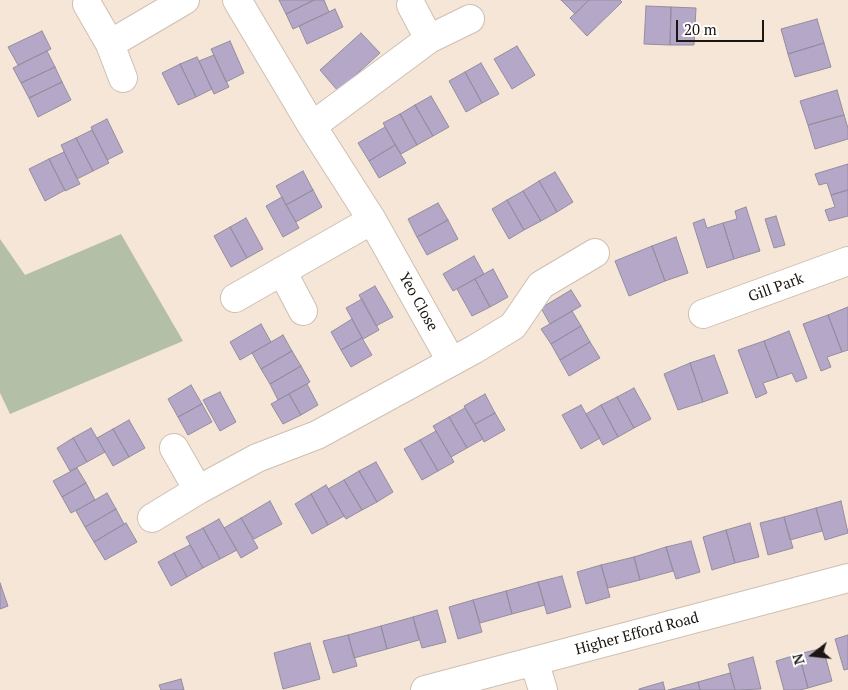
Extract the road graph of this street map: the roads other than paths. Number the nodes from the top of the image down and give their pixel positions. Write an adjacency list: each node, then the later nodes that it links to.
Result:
1 (185, 0): 7 (street)
2 (236, 0): 9 (street, Yeo Close)
3 (87, 4): 7 (street)
4 (411, 4): 6 (street)
5 (470, 20): 6 (street)
6 (429, 39): 9 (street)
7 (110, 44): 8 (street)
8 (123, 78)
9 (312, 126): 10 (street, Yeo Close)
10 (372, 220): 13 (street); 17 (street, Yeo Close)
11 (595, 253): 17 (street)
12 (848, 262): 16 (street, Gill Park)
13 (282, 271): 14 (street); 15 (street)
14 (235, 298)
15 (303, 310)
16 (703, 314)
17 (451, 362): 19 (street)
18 (174, 448): 19 (street)
19 (198, 490): 20 (street)
20 (152, 518)
21 (848, 578): 22 (street, Higher Efford Road)
22 (534, 661): 23 (street, Higher Efford Road); 24 (street)
23 (425, 690)
24 (543, 690)

